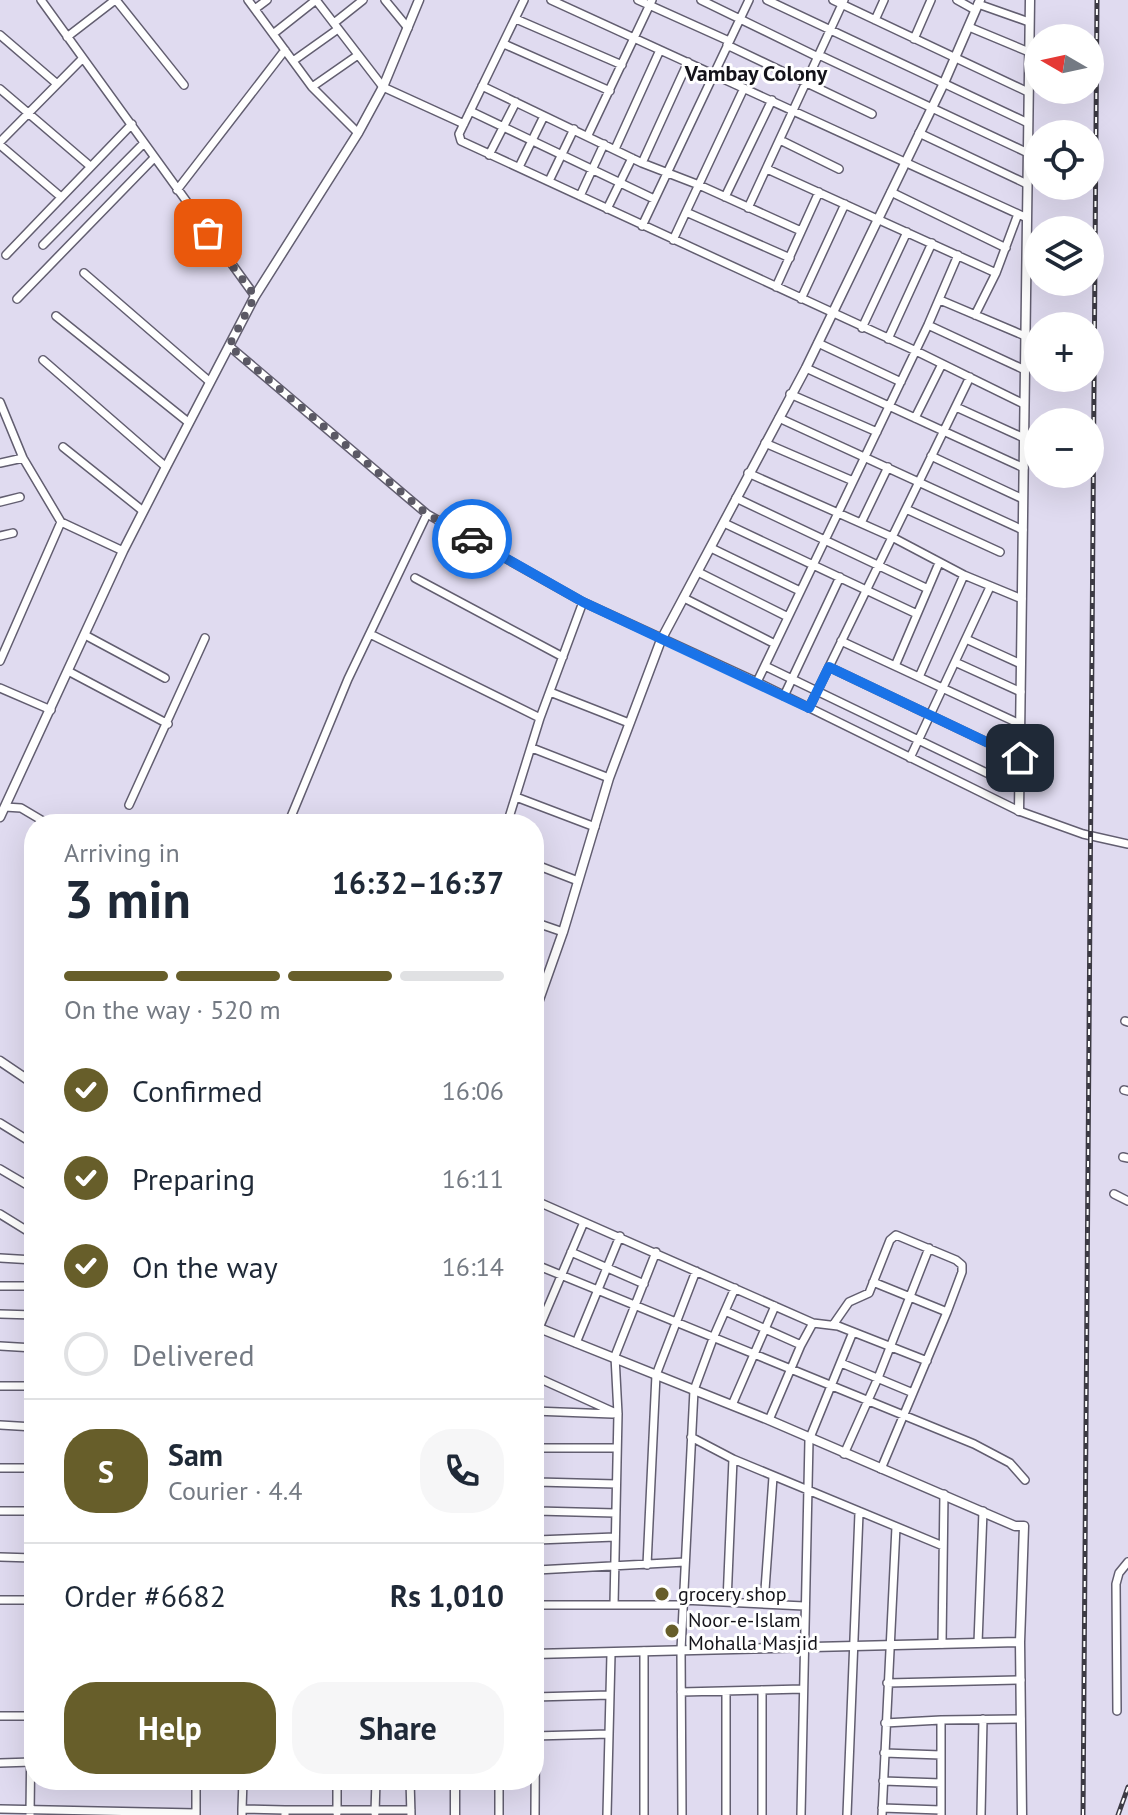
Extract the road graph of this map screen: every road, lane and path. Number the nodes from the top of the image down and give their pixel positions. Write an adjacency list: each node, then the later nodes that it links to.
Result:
1 (41, 0): 34 (street)
2 (116, 0): 34 (street); 53 (street)
3 (248, 0): 23 (street)
4 (267, 0): 23 (street)
5 (316, 0): 28 (street); 32 (street)
6 (363, 0): 28 (street)
7 (385, 0): 30 (street)
8 (419, 0): 30 (street)
9 (524, 0): 25 (street)
10 (551, 0): 35 (street)
11 (638, 0): 20 (street)
12 (701, 0): 24 (street)
13 (749, 0): 24 (street)
14 (767, 0): 31 (street)
15 (833, 0): 21 (street)
16 (884, 0): 26 (street)
17 (931, 0): 36 (street)
18 (957, 0): 22 (street)
19 (1030, 0): 27 (street)
20 (650, 2): 35 (street); 37 (street)
21 (843, 2): 26 (street); 31 (street)
22 (978, 4): 27 (street); 29 (street)
23 (255, 9): 32 (street)
24 (740, 17): 37 (street); 43 (street)
25 (516, 19): 38 (street); 48 (street)
26 (875, 20): 36 (street)
27 (1029, 22)
28 (336, 26): 42 (street); 46 (street)
29 (969, 27): 41 (street); 45 (street)
30 (408, 28): 56 (street)
31 (830, 31): 43 (street); 52 (street)
32 (273, 34): 39 (street)
33 (0, 35): 51 (street)
34 (67, 37): 44 (street)
35 (634, 38): 40 (street); 48 (street)
36 (914, 39): 45 (street)
37 (728, 43): 49 (street); 50 (street)
38 (504, 44): 54 (street); 60 (street)
39 (285, 50): 46 (street); 100 (street)
40 (660, 50): 47 (street); 82 (street)
41 (1024, 50)
42 (358, 55): 55 (street); 56 (street)
43 (818, 56): 50 (street); 63 (street)
44 (82, 59): 51 (street); 70 (street)
45 (954, 59): 52 (street); 59 (street)
46 (293, 61): 55 (street)
47 (688, 62): 49 (street); 89 (street)
48 (622, 65): 60 (street)
49 (713, 74): 57 (street); 95 (street)
50 (807, 82): 64 (street); 67 (street)
51 (56, 83): 66 (street)
52 (944, 83): 63 (street); 69 (street)
53 (184, 85)
54 (482, 86): 62 (street); 65 (street)
55 (312, 87): 74 (street)
56 (383, 87): 71 (street); 74 (street)
57 (744, 88): 61 (street); 99 (street)
58 (0, 89): 66 (street)
59 (1024, 90)
60 (610, 91): 76 (street)
61 (772, 100): 64 (street); 105 (street)
62 (516, 102): 68 (street); 72 (street)
63 (932, 109): 75 (street); 83 (street)
64 (794, 110): 77 (street); 88 (street)
65 (470, 111): 71 (street); 72 (street)
66 (28, 113): 80 (street); 90 (street)
67 (872, 114)
68 (544, 116): 73 (street); 78 (street)
69 (1024, 121)
70 (132, 124): 79 (street); 90 (street)
71 (464, 124): 84 (street)
72 (504, 127): 78 (street); 84 (street)
73 (574, 129): 76 (street); 85 (street)
74 (358, 133): 127 (street)
75 (919, 133): 88 (street); 98 (street)
76 (588, 135): 81 (street)
77 (780, 140): 92 (street); 93 (street)
78 (533, 141): 85 (street); 91 (street)
79 (144, 143): 86 (street); 119 (street)
80 (0, 144): 104 (street)
81 (604, 144): 82 (street); 94 (street)
82 (615, 149): 87 (street)
83 (1024, 151)
84 (489, 155): 91 (street)
85 (562, 156): 94 (street); 96 (street)
86 (154, 158): 100 (street); 128 (street)
87 (632, 158): 89 (street); 97 (street)
88 (906, 162): 102 (street); 112 (street)
89 (642, 163): 95 (street)
90 (90, 166): 104 (street)
91 (519, 167): 96 (street)
92 (767, 169): 101 (street); 109 (street)
93 (839, 169)
94 (592, 171): 97 (street); 103 (street)
95 (667, 173): 99 (street); 106 (street)
96 (549, 181): 103 (street)
97 (620, 183): 106 (street); 110 (street)
98 (1024, 183)
99 (699, 185): 105 (street); 111 (street)
100 (177, 190): 127 (street)
101 (819, 192): 108 (street); 115 (street)
102 (891, 192): 113 (street); 120 (street)
103 (580, 196): 110 (street)
104 (61, 197): 121 (street)
105 (725, 197): 109 (street)
106 (654, 199): 114 (street)
107 (1025, 200): 112 (street)
108 (845, 204): 113 (street); 129 (street)
109 (748, 208): 115 (street)
110 (607, 209): 114 (street)
111 (686, 212): 117 (street); 123 (street)
112 (1023, 216): 120 (street); 131 (street)
113 (879, 218): 116 (street); 132 (street)
114 (642, 226): 117 (street)
115 (801, 231): 123 (street)
116 (907, 232): 118 (street); 136 (street)
117 (673, 240): 126 (street)
118 (932, 243): 122 (street); 138 (street)
119 (43, 245)
120 (1006, 248): 125 (street)
121 (6, 255)
122 (958, 255): 125 (street); 130 (street)
123 (790, 258): 126 (street)
124 (84, 273): 147 (street)
125 (996, 273): 133 (street)
126 (776, 287): 129 (street)
127 (255, 296): 140 (street)
128 (17, 299)
129 (801, 299): 132 (street)
130 (940, 300): 133 (street); 135 (street)
131 (1025, 312)
132 (830, 314): 136 (street); 139 (street)
133 (975, 315): 137 (street)
134 (56, 316): 158 (street)
135 (928, 325): 141 (street); 145 (street)
136 (862, 328): 138 (street)
137 (1024, 336)
138 (888, 339): 141 (street)
139 (818, 343): 144 (street); 148 (street)
140 (229, 346): 147 (street); 182 (street)
141 (916, 351): 143 (street); 148 (street)
142 (43, 360): 169 (street)
143 (942, 364): 146 (street); 157 (street)
144 (806, 368): 150 (street); 153 (street)
145 (1024, 370)
146 (970, 377): 152 (street); 154 (street)
147 (210, 382): 158 (street)
148 (901, 382): 153 (street)
149 (1024, 392): 152 (street)
150 (790, 394): 156 (street); 160 (street)
151 (0, 402): 159 (street)
152 (1024, 404): 155 (street)
153 (890, 405): 157 (street); 160 (street)
154 (956, 407): 161 (street); 162 (street)
155 (1024, 408)
156 (779, 418): 163 (street); 165 (street)
157 (915, 418): 161 (street)
158 (188, 422): 169 (street)
159 (4, 423): 167 (street)
160 (877, 432): 165 (street)
161 (943, 433): 166 (street); 171 (street)
162 (1024, 438)
163 (765, 443): 172 (street); 173 (street)
164 (63, 447): 180 (street)
165 (865, 456): 170 (street); 173 (street)
166 (931, 456): 174 (street); 177 (street)
167 (23, 458): 168 (street); 183 (street)
168 (0, 463)
169 (166, 467): 180 (street)
170 (888, 467): 174 (street); 185 (street)
171 (1024, 468): 177 (street)
172 (748, 473): 176 (street); 181 (street)
173 (853, 481): 181 (street)
174 (918, 483): 179 (street); 186 (street)
175 (20, 497): 178 (street)
176 (736, 498): 184 (street); 190 (street)
177 (1023, 499): 186 (street)
178 (0, 502)
179 (906, 509): 189 (street); 193 (street)
180 (143, 511): 192 (street)
181 (837, 512): 185 (street); 190 (street)
182 (427, 514): 207 (street); 210 (street)
183 (61, 522): 192 (street); 218 (street)
184 (724, 523): 191 (street); 195 (street)
185 (861, 523): 189 (street)
186 (1023, 530): 206 (street)
187 (13, 533): 188 (street)
188 (0, 536)
189 (892, 537): 194 (street); 196 (street)
190 (825, 538): 195 (street); 196 (street)
191 (711, 548): 197 (street); 204 (street)
192 (123, 551): 211 (street)
193 (1000, 552)
194 (939, 563): 198 (street); 202 (street)
195 (812, 564): 199 (street); 204 (street)
196 (879, 564): 202 (street); 203 (street)
197 (698, 572): 205 (street); 209 (street)
198 (964, 575): 201 (street); 225 (street)
199 (840, 577): 203 (street); 227 (street)
200 (415, 578): 217 (street)
201 (990, 587): 206 (street); 213 (street)
202 (928, 589): 208 (street)
203 (867, 590): 208 (street); 215 (street)
204 (800, 591): 209 (street)
205 (684, 598): 214 (street); 216 (street)
206 (1022, 599): 220 (street)
207 (583, 602): 214 (street); 217 (street)
208 (917, 614): 222 (street)
209 (788, 617): 216 (street)
210 (370, 634): 238 (street); 253 (street)
211 (85, 635): 224 (street); 226 (street)
212 (205, 638): 240 (street)
213 (966, 639): 219 (street); 220 (street)
214 (661, 640): 228 (street); 239 (street)
215 (841, 641): 222 (street); 223 (street)
216 (775, 644): 221 (street)
217 (563, 657): 231 (street)
218 (0, 661)
219 (955, 662): 230 (street); 233 (street)
220 (1021, 664): 233 (street)
221 (765, 666): 227 (street); 228 (street)
222 (895, 666): 225 (street)
223 (829, 667): 232 (street); 237 (street)
224 (68, 671): 236 (street); 240 (street)
225 (919, 677): 230 (street)
226 (165, 678)
227 (792, 679): 232 (street); 234 (street)
228 (757, 682): 234 (street)
229 (0, 688): 236 (street)
230 (943, 688): 237 (street); 241 (street)
231 (550, 692): 238 (street); 239 (street)
232 (817, 692): 235 (street); 242 (street)
233 (1021, 692): 241 (street)
234 (784, 696): 235 (street)
235 (809, 708): 244 (street)
236 (51, 710): 250 (street)
237 (930, 715): 242 (street); 245 (street)
238 (540, 718): 243 (street)
239 (629, 723): 246 (street)
240 (168, 724): 249 (street)
241 (1020, 724): 245 (street)
242 (918, 742): 244 (street); 247 (street)
243 (532, 748): 246 (street); 248 (street)
244 (910, 758): 251 (street)
245 (1020, 758): 247 (street)
246 (609, 778): 256 (street)
247 (1020, 789): 251 (street)
248 (516, 797): 254 (street); 256 (street)
249 (129, 805)
250 (5, 807): 252 (street); 255 (street)
251 (1019, 811): 257 (street)
252 (31, 814)
253 (292, 814)
254 (510, 814)
255 (0, 817)
256 (595, 827): 259 (street)
257 (1128, 844)
258 (544, 868): 259 (street)
259 (578, 881): 261 (street)
260 (544, 925): 261 (street)
261 (563, 932): 262 (street)
262 (545, 979): 263 (street)
263 (544, 982)
264 (0, 1061): 265 (street)
265 (24, 1077)
266 (0, 1123): 267 (street)
267 (24, 1138)
268 (0, 1169): 269 (street)
269 (24, 1183)
270 (1114, 1194): 271 (street)
271 (1128, 1201)
272 (544, 1204): 274 (street)
273 (0, 1214): 275 (street)
274 (584, 1222): 276 (street); 278 (street)
275 (24, 1229)
276 (620, 1236): 279 (street); 283 (street)
277 (929, 1248): 286 (street); 292 (street); 297 (street)
278 (571, 1252): 283 (street); 285 (street)
279 (656, 1252): 284 (street); 287 (street)
280 (0, 1258): 281 (street)
281 (24, 1259)
282 (544, 1268): 285 (street)
283 (607, 1268): 287 (street); 291 (street)
284 (696, 1271): 290 (street); 300 (street)
285 (562, 1275): 291 (street); 296 (street)
286 (873, 1282): 292 (street); 302 (street)
287 (644, 1284): 293 (street)
288 (0, 1286): 289 (street)
289 (24, 1286)
290 (735, 1288): 294 (street); 295 (street)
291 (598, 1291): 293 (street); 307 (street)
292 (910, 1297): 297 (street); 311 (street)
293 (637, 1304): 300 (street); 313 (street)
294 (775, 1306): 301 (street); 304 (street)
295 (725, 1311): 304 (street); 306 (street)
296 (544, 1312)
297 (947, 1312): 314 (street)
298 (0, 1314): 299 (street)
299 (24, 1315)
300 (676, 1321): 306 (street); 317 (street)
301 (813, 1323): 302 (street); 308 (street)
302 (833, 1325): 305 (street)
303 (544, 1330): 307 (street)
304 (765, 1330): 308 (street); 312 (street)
305 (853, 1332): 311 (street); 315 (street)
306 (714, 1336): 312 (street); 323 (street)
307 (576, 1343): 313 (street)
308 (801, 1345): 316 (street)
309 (0, 1346): 310 (street)
310 (24, 1347)
311 (890, 1347): 314 (street); 318 (street)
312 (755, 1352): 316 (street); 326 (street)
313 (615, 1356): 317 (street); 328 (street)
314 (927, 1361): 324 (street)
315 (841, 1363): 318 (street); 322 (street)
316 (791, 1367): 322 (street); 330 (street)
317 (656, 1375): 323 (street); 362 (street)
318 (878, 1378): 324 (street); 325 (street)
319 (544, 1381): 328 (street)
320 (0, 1386): 321 (street)
321 (24, 1386)
322 (832, 1386): 325 (street); 334 (street)
323 (694, 1390): 326 (street); 333 (street)
324 (913, 1393): 329 (street)
325 (868, 1401): 329 (street); 337 (street)
326 (732, 1405): 330 (street)
327 (544, 1411): 328 (street)
328 (618, 1414): 336 (street)
329 (904, 1415): 341 (street); 343 (street)
330 (769, 1420): 334 (street)
331 (0, 1425): 332 (street)
332 (24, 1426)
333 (691, 1437): 338 (street); 360 (street)
334 (809, 1440): 337 (street); 346 (street)
335 (544, 1448): 336 (street)
336 (617, 1448): 345 (street)
337 (844, 1454): 341 (street)
338 (733, 1459): 342 (street); 367 (street)
339 (0, 1468): 340 (street)
340 (24, 1468)
341 (881, 1469): 347 (street)
342 (773, 1477): 346 (street); 369 (street)
343 (1025, 1480)
344 (544, 1482): 345 (street)
345 (616, 1484): 352 (street)
346 (808, 1491): 353 (street); 372 (street)
347 (944, 1494): 351 (street); 357 (street)
348 (0, 1511): 349 (street)
349 (24, 1511)
350 (544, 1511): 352 (street)
351 (983, 1511): 373 (street); 374 (street)
352 (615, 1513): 355 (street)
353 (859, 1513): 354 (street); 377 (street)
354 (896, 1527): 357 (street); 376 (street)
355 (615, 1537): 356 (street); 363 (street)
356 (544, 1540)
357 (943, 1546): 375 (street)
358 (0, 1557): 359 (street)
359 (24, 1558)
360 (685, 1562): 362 (street); 368 (street)
361 (1128, 1562): 391 (street)
362 (647, 1565): 363 (street)
363 (614, 1568): 364 (street); 371 (street)
364 (544, 1570)
365 (0, 1600): 366 (street)
366 (24, 1600)
367 (727, 1602): 368 (street); 369 (street)
368 (683, 1603): 371 (street); 379 (street)
369 (764, 1604): 372 (street)
370 (544, 1605): 371 (street)
371 (614, 1605)
372 (804, 1606): 378 (street)
373 (1020, 1642): 374 (street); 383 (street)
374 (978, 1643): 375 (street)
375 (942, 1644): 376 (street)
376 (889, 1645): 377 (street); 384 (street)
377 (854, 1646): 378 (street); 435 (street)
378 (804, 1647): 379 (street); 385 (street)
379 (681, 1650): 380 (street); 388 (street)
380 (644, 1651): 382 (street); 430 (street)
381 (544, 1654): 382 (street)
382 (611, 1654): 389 (street)
383 (1021, 1680): 384 (street); 395 (street)
384 (887, 1683): 397 (street)
385 (803, 1689): 386 (street); 434 (street)
386 (762, 1690): 387 (street); 433 (street)
387 (726, 1691): 388 (street); 432 (street)
388 (681, 1692): 431 (street)
389 (610, 1695): 390 (street); 398 (street)
390 (544, 1697)
391 (1117, 1711)
392 (0, 1716): 393 (street)
393 (24, 1716)
394 (983, 1719): 395 (street); 396 (street); 436 (street)
395 (1021, 1719): 437 (street)
396 (941, 1720): 397 (street); 401 (street)
397 (885, 1723): 400 (street)
398 (609, 1734): 399 (street); 429 (street)
399 (544, 1736)
400 (884, 1753): 401 (street); 404 (street)
401 (941, 1755): 405 (street)
402 (24, 1762): 403 (street)
403 (0, 1763)
404 (883, 1781): 405 (street); 416 (street)
405 (941, 1783): 421 (street)
406 (31, 1790): 417 (street)
407 (196, 1790): 425 (street)
408 (243, 1790): 418 (street)
409 (337, 1790): 423 (street)
410 (376, 1790): 424 (street)
411 (410, 1790): 420 (street)
412 (455, 1790): 426 (street)
413 (499, 1790): 427 (street)
414 (535, 1790): 428 (street)
415 (0, 1809): 417 (street)
416 (882, 1811): 421 (street)
417 (30, 1812): 422 (street)
418 (242, 1812): 419 (street)
419 (285, 1812): 423 (street)
420 (411, 1812): 424 (street)
421 (941, 1812)
422 (153, 1813): 425 (street)
423 (337, 1813): 424 (street)
424 (375, 1813)
425 (196, 1814)
426 (455, 1815)
427 (499, 1815)
428 (535, 1815)
429 (607, 1815)
430 (644, 1815)
431 (682, 1815)
432 (726, 1815)
433 (762, 1815)
434 (801, 1815)
435 (847, 1815)
436 (981, 1815)
437 (1022, 1815)

